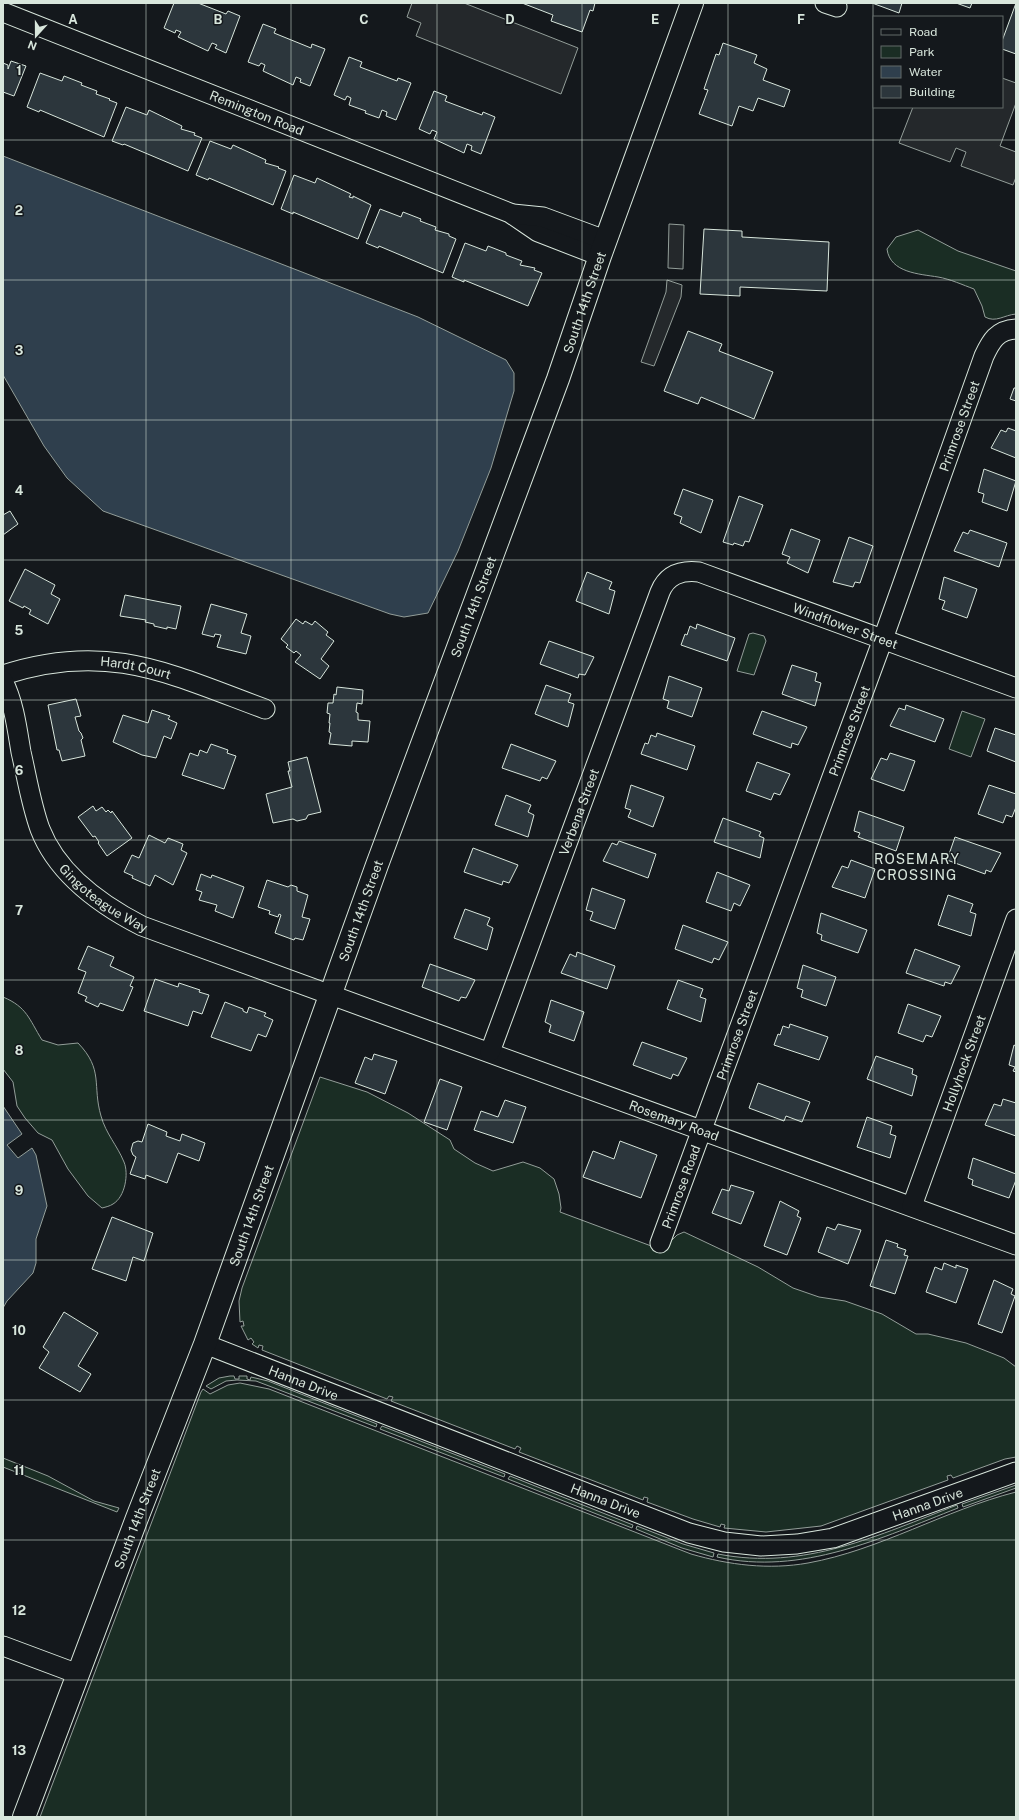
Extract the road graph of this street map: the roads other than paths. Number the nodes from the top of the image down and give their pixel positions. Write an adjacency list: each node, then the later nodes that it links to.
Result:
1 (692, 3): 3 (main road, South 14th Street)
2 (3, 12): 3 (street, Remington Road)
3 (602, 248): 12 (main road, South 14th Street)
4 (1007, 331): 6 (street, Primrose Street)
5 (674, 575): 6 (street, Windflower Street); 13 (street, Verbena Street)
6 (884, 639): 9 (street, Windflower Street); 14 (street, Primrose Street)
7 (3, 675): 10 (street, Hardt Court)
8 (3, 681): 12 (street, Gingoteague Way)
9 (1016, 688)
10 (265, 709)
11 (1016, 919): 15 (street, Hollyhock Street)
12 (331, 995): 13 (street, Rosemary Road); 18 (main road, South 14th Street)
13 (490, 1052): 14 (street, Rosemary Road)
14 (702, 1130): 15 (street, Rosemary Road); 16 (street, Primrose Road)
15 (912, 1206): 17 (street, Rosemary Road)
16 (660, 1243)
17 (1016, 1245)
18 (205, 1344): 19 (street, Hanna Drive); 21 (main road, South 14th Street)
19 (1016, 1472)
20 (3, 1646): 21 (street)
21 (78, 1674): 22 (main road, South 14th Street)
22 (24, 1817)

